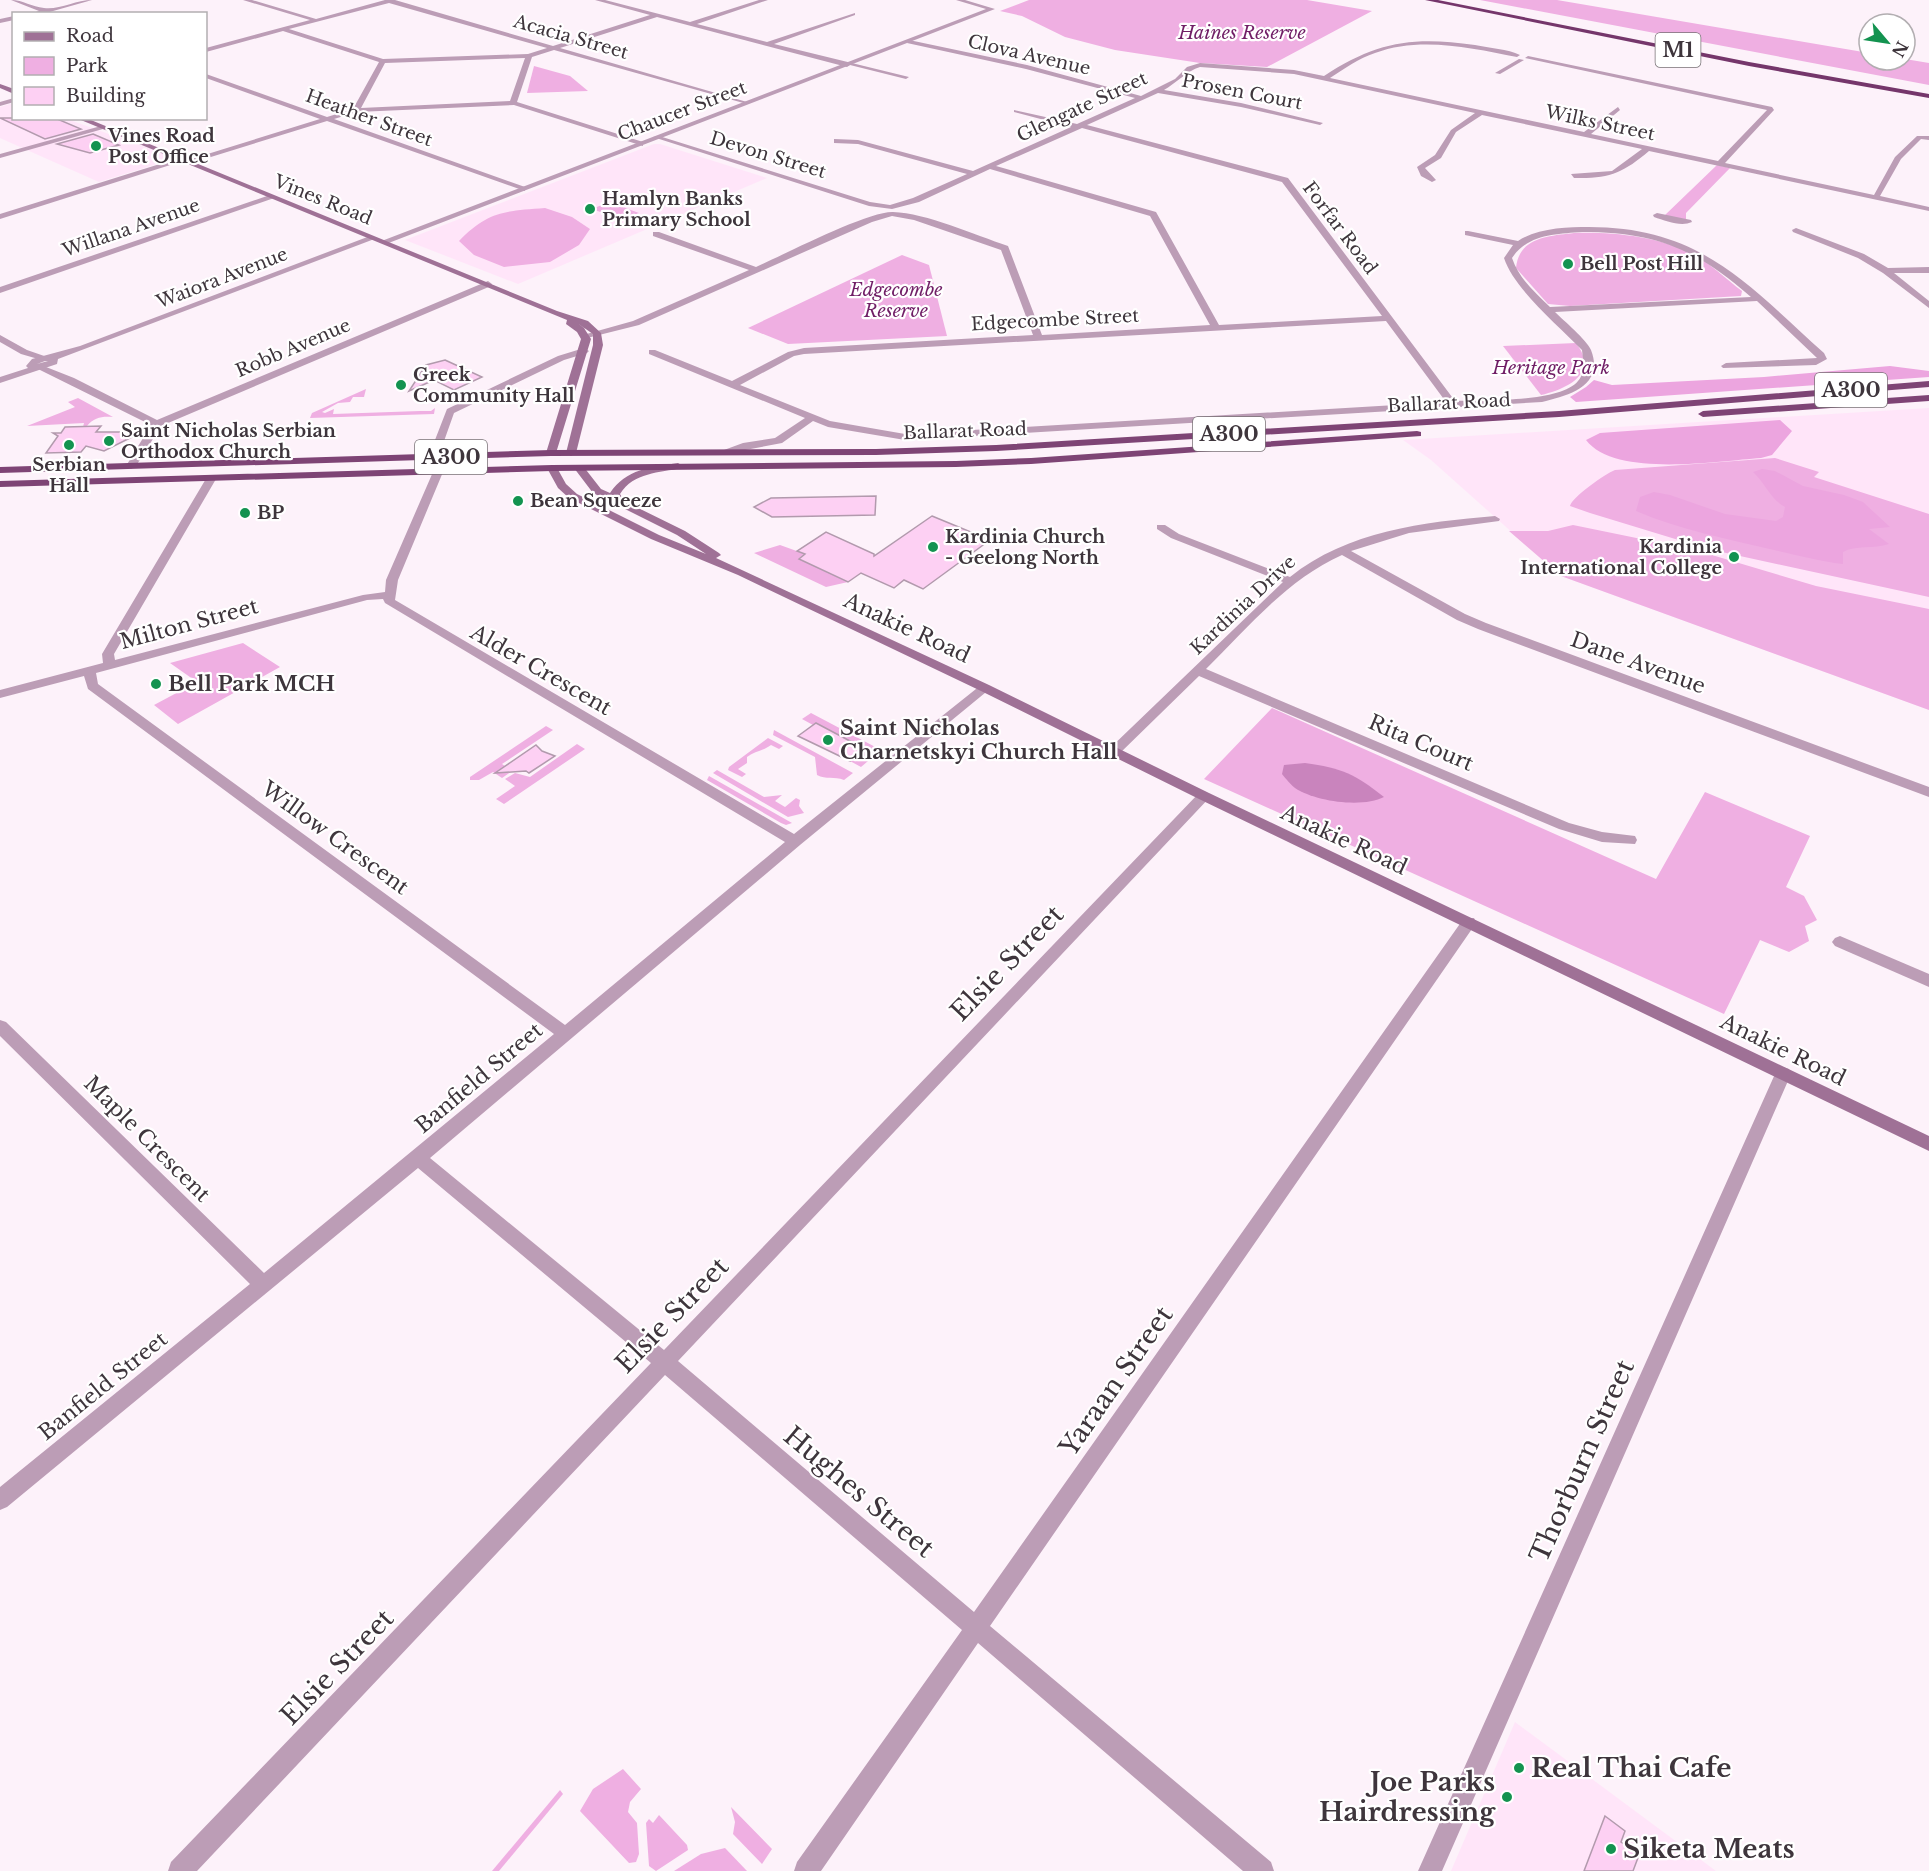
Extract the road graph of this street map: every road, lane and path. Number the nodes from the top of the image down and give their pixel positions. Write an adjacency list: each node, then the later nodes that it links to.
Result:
1 (14, 0): 10 (street)
2 (89, 0): 10 (street)
3 (246, 0): 15 (street)
4 (390, 0): 15 (street); 22 (street, Acacia Street)
5 (598, 0): 14 (street)
6 (765, 0): 16 (street)
7 (959, 0): 19 (street, Chaucer Street)
8 (1428, 0): 35 (highway, M1)
9 (1466, 0): 33 (highway, M1)
10 (45, 10): 11 (street); 12 (street)
11 (38, 12)
12 (50, 12)
13 (853, 14): 20 (street)
14 (657, 15): 16 (street); 22 (street)
15 (315, 20): 17 (street)
16 (691, 24): 20 (street)
17 (282, 29): 23 (street); 26 (street)
18 (1401, 34): 21 (street)
19 (909, 42): 27 (street, Chaucer Street); 36 (street, Clova Avenue)
20 (768, 44): 27 (street)
21 (1414, 44): 25 (street); 31 (street)
22 (554, 48): 24 (street); 38 (street, Acacia Street)
23 (207, 50)
24 (529, 56): 26 (street); 37 (street)
25 (1518, 59): 29 (street); 58 (street)
26 (383, 61): 40 (street)
27 (849, 64): 32 (street); 38 (street, Chaucer Street)
28 (1264, 68): 31 (street, Wilks Street); 34 (street, Glengate Street)
29 (1498, 73)
30 (207, 76): 44 (street, Heather Street)
31 (1323, 79): 42 (street, Wilks Street)
32 (890, 83)
33 (1929, 88)
34 (1158, 91): 36 (street, Glengate Street); 47 (street, Prosen Court)
35 (1929, 96)
36 (1142, 98): 48 (street, Glengate Street)
37 (513, 103): 40 (street); 54 (street)
38 (745, 103): 51 (street, Chaucer Street)
39 (1618, 109): 50 (street)
40 (356, 110): 44 (street)
41 (1016, 111): 43 (street, Forfar Road)
42 (1481, 112): 50 (street, Wilks Street); 62 (street)
43 (1032, 115): 45 (street); 48 (street, Forfar Road)
44 (326, 119): 57 (street); 63 (street, Heather Street)
45 (1024, 119)
46 (83, 120): 49 (main road, Vines Road)
47 (1320, 123)
48 (1080, 126): 59 (street, Glengate Street); 88 (street, Forfar Road)
49 (101, 128): 56 (street); 57 (main road, Vines Road)
50 (1585, 135): 55 (street, Wilks Street)
51 (657, 137): 54 (street, Chaucer Street); 67 (street, Devon Street)
52 (1929, 138): 65 (street)
53 (837, 141): 60 (street)
54 (640, 144): 63 (street, Chaucer Street)
55 (1648, 148): 58 (street, Wilks Street); 61 (street)
56 (0, 156)
57 (185, 162): 64 (main road, Vines Road); 69 (street)
58 (1720, 164): 65 (street, Wilks Street)
59 (991, 167): 60 (street, Glengate Street); 89 (street)
60 (975, 174): 67 (street, Glengate Street)
61 (1574, 176)
62 (1432, 180)
63 (522, 189): 77 (street, Chaucer Street)
64 (273, 197): 75 (main road, Vines Road); 83 (street, Willana Avenue)
65 (1876, 197): 66 (street, Wilks Street)
66 (1929, 209)
67 (892, 211): 79 (street, Glengate Street); 93 (street, Devon Street)
68 (1657, 215): 70 (street)
69 (0, 217)
70 (1671, 220): 71 (street); 76 (street)
71 (1688, 222)
72 (1796, 230): 81 (street)
73 (1468, 233): 78 (street)
74 (656, 234): 79 (street)
75 (374, 238): 77 (main road, Vines Road); 96 (street, Waiora Avenue)
76 (1654, 238): 78 (street); 84 (street)
77 (383, 242): 82 (main road, Vines Road)
78 (1519, 244): 86 (street)
79 (756, 270): 90 (street, Glengate Street)
80 (1929, 270): 81 (street)
81 (1886, 271): 85 (street)
82 (488, 284): 87 (main road, Vines Road); 104 (street, Robb Avenue)
83 (0, 290)
84 (1756, 298): 86 (street); 97 (street)
85 (1929, 305)
86 (1550, 310): 102 (street, Ballarat Road)
87 (554, 313): 90 (main road, Vines Road); 92 (main road, Vines Road)
88 (1389, 318): 89 (street, Edgecombe Street); 102 (street, Forfar Road)
89 (1216, 328): 93 (street, Edgecombe Street)
90 (598, 336): 92 (street, Glengate Street); 107 (main road)
91 (0, 338): 96 (street)
92 (586, 338): 94 (main road)
93 (1039, 338): 100 (street, Edgecombe Street)
94 (584, 351): 106 (main road); 108 (street)
95 (652, 352): 100 (street)
96 (43, 363): 98 (street, Waiora Avenue); 104 (street)
97 (1726, 366)
98 (2, 379)
99 (1929, 384): 105 (highway, Ballarat Road / A300)
100 (732, 385): 103 (street)
101 (1929, 398): 110 (highway, Ballarat Road / A300)
102 (1454, 406): 103 (street, Ballarat Road)
103 (811, 418): 105 (street)
104 (157, 424): 109 (street)
105 (728, 452): 107 (highway, Ballarat Road / A300)
106 (551, 453): 107 (highway, Ballarat Road / A300); 108 (highway, Ballarat Road / A300); 111 (highway)
107 (572, 453): 112 (highway, Anakie Road)
108 (433, 458): 109 (highway, Ballarat Road / A300)
109 (130, 466): 113 (highway, Ballarat Road / A300)
110 (678, 466): 112 (highway, Ballarat Road / A300); 117 (main road)
111 (552, 468): 112 (highway, Ballarat Road / A300); 114 (highway, Ballarat Road / A300); 121 (main road, Anakie Road)
112 (579, 468): 117 (main road, Anakie Road)
113 (0, 470)
114 (438, 472): 115 (highway, Ballarat Road / A300); 123 (street)
115 (211, 479): 116 (highway, Ballarat Road / A300); 124 (street)
116 (0, 484)
117 (620, 502): 121 (main road, Anakie Road)
118 (1495, 519): 120 (street, Kardinia Drive)
119 (1161, 527): 122 (street)
120 (1342, 550): 122 (street, Kardinia Drive); 130 (street, Dane Avenue)
121 (742, 573): 127 (main road, Anakie Road)
122 (1290, 581): 126 (street, Kardinia Drive)
123 (388, 595): 124 (street, Milton Street); 133 (street, Alder Crescent)
124 (109, 665): 125 (street, Milton Street)
125 (89, 671): 128 (street, Milton Street); 138 (street, Willow Crescent)
126 (1199, 671): 129 (street, Kardinia Drive); 132 (street, Rita Court)
127 (985, 688): 129 (main road, Anakie Road); 133 (street, Banfield Street)
128 (0, 694)
129 (1113, 752): 131 (main road, Anakie Road)
130 (1929, 792)
131 (1203, 796): 134 (main road, Anakie Road); 143 (street, Elsie Street)
132 (1630, 840)
133 (795, 842): 138 (street, Banfield Street)
134 (1469, 922): 139 (main road, Anakie Road); 145 (street, Yaraan Street)
135 (1840, 942): 136 (street)
136 (1929, 981)
137 (0, 1026): 142 (street, Maple Crescent)
138 (566, 1034): 141 (street, Banfield Street)
139 (1784, 1074): 140 (main road, Anakie Road); 149 (street, Thorburn Street)
140 (1929, 1144)
141 (418, 1158): 142 (street, Banfield Street); 143 (street, Hughes Street)
142 (262, 1284): 144 (street, Banfield Street)
143 (664, 1362): 145 (street, Hughes Street); 146 (street, Elsie Street)
144 (0, 1500)
145 (977, 1627): 147 (street, Yaraan Street); 148 (street, Hughes Street)
146 (180, 1871)
147 (806, 1871)
148 (1262, 1871)
149 (1430, 1871)

